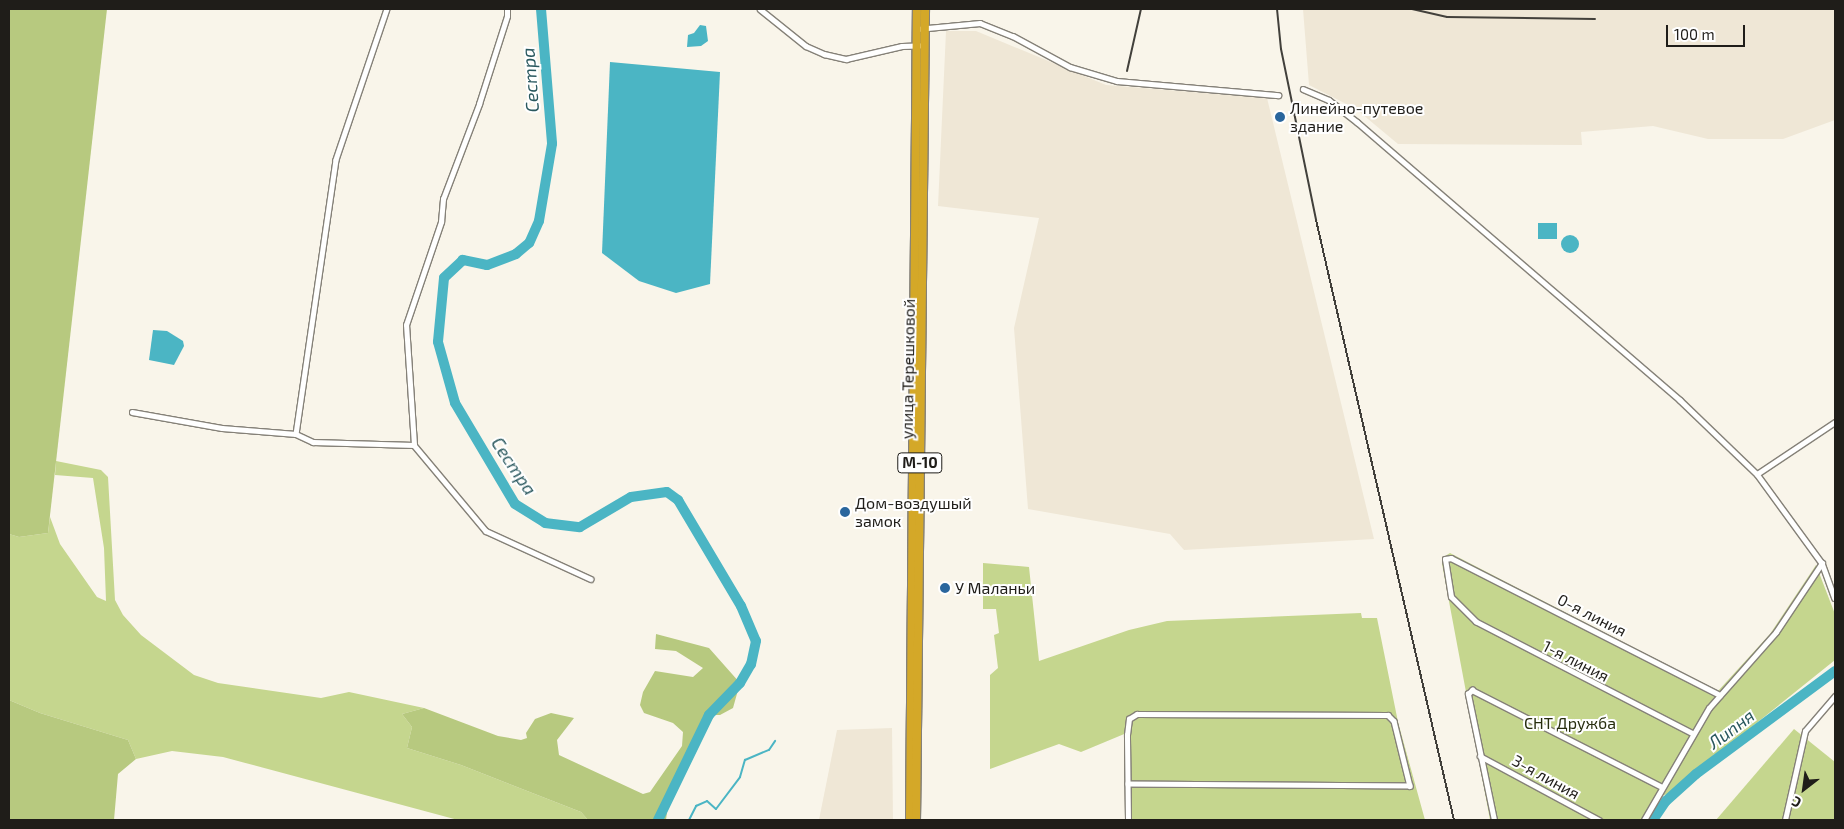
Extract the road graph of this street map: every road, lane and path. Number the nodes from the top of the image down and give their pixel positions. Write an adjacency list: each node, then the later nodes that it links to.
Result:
1 (387, 9): 12 (street)
2 (507, 9): 13 (street)
3 (760, 9): 7 (street)
4 (917, 9): 6 (highway, улица Терешковой / М-10)
5 (926, 9): 6 (highway, улица Терешковой / М-10)
6 (921, 28): 7 (highway, улица Терешковой / М-10); 9 (street)
7 (921, 45): 25 (highway, улица Терешковой / М-10); 26 (highway, улица Терешковой / М-10)
8 (1303, 88): 14 (street)
9 (1278, 95)
10 (132, 412): 12 (street)
11 (1835, 422): 14 (street)
12 (296, 434): 13 (street)
13 (414, 445): 17 (street)
14 (1757, 474): 16 (street)
15 (1452, 558): 19 (street, 0-я линия); 21 (street, 1-я линия)
16 (1822, 563): 18 (street); 19 (street)
17 (591, 579)
18 (1835, 598)
19 (1720, 695): 21 (street)
20 (1835, 696): 31 (street)
21 (1693, 734): 24 (street)
22 (1480, 756): 24 (street); 28 (street); 29 (street, 3-я линия)
23 (1128, 784): 23 (street); 27 (street)
24 (1662, 787): 30 (street)
25 (910, 820)
26 (916, 820)
27 (1128, 820)
28 (1494, 820)
29 (1599, 820)
30 (1644, 820)
31 (1785, 820)

